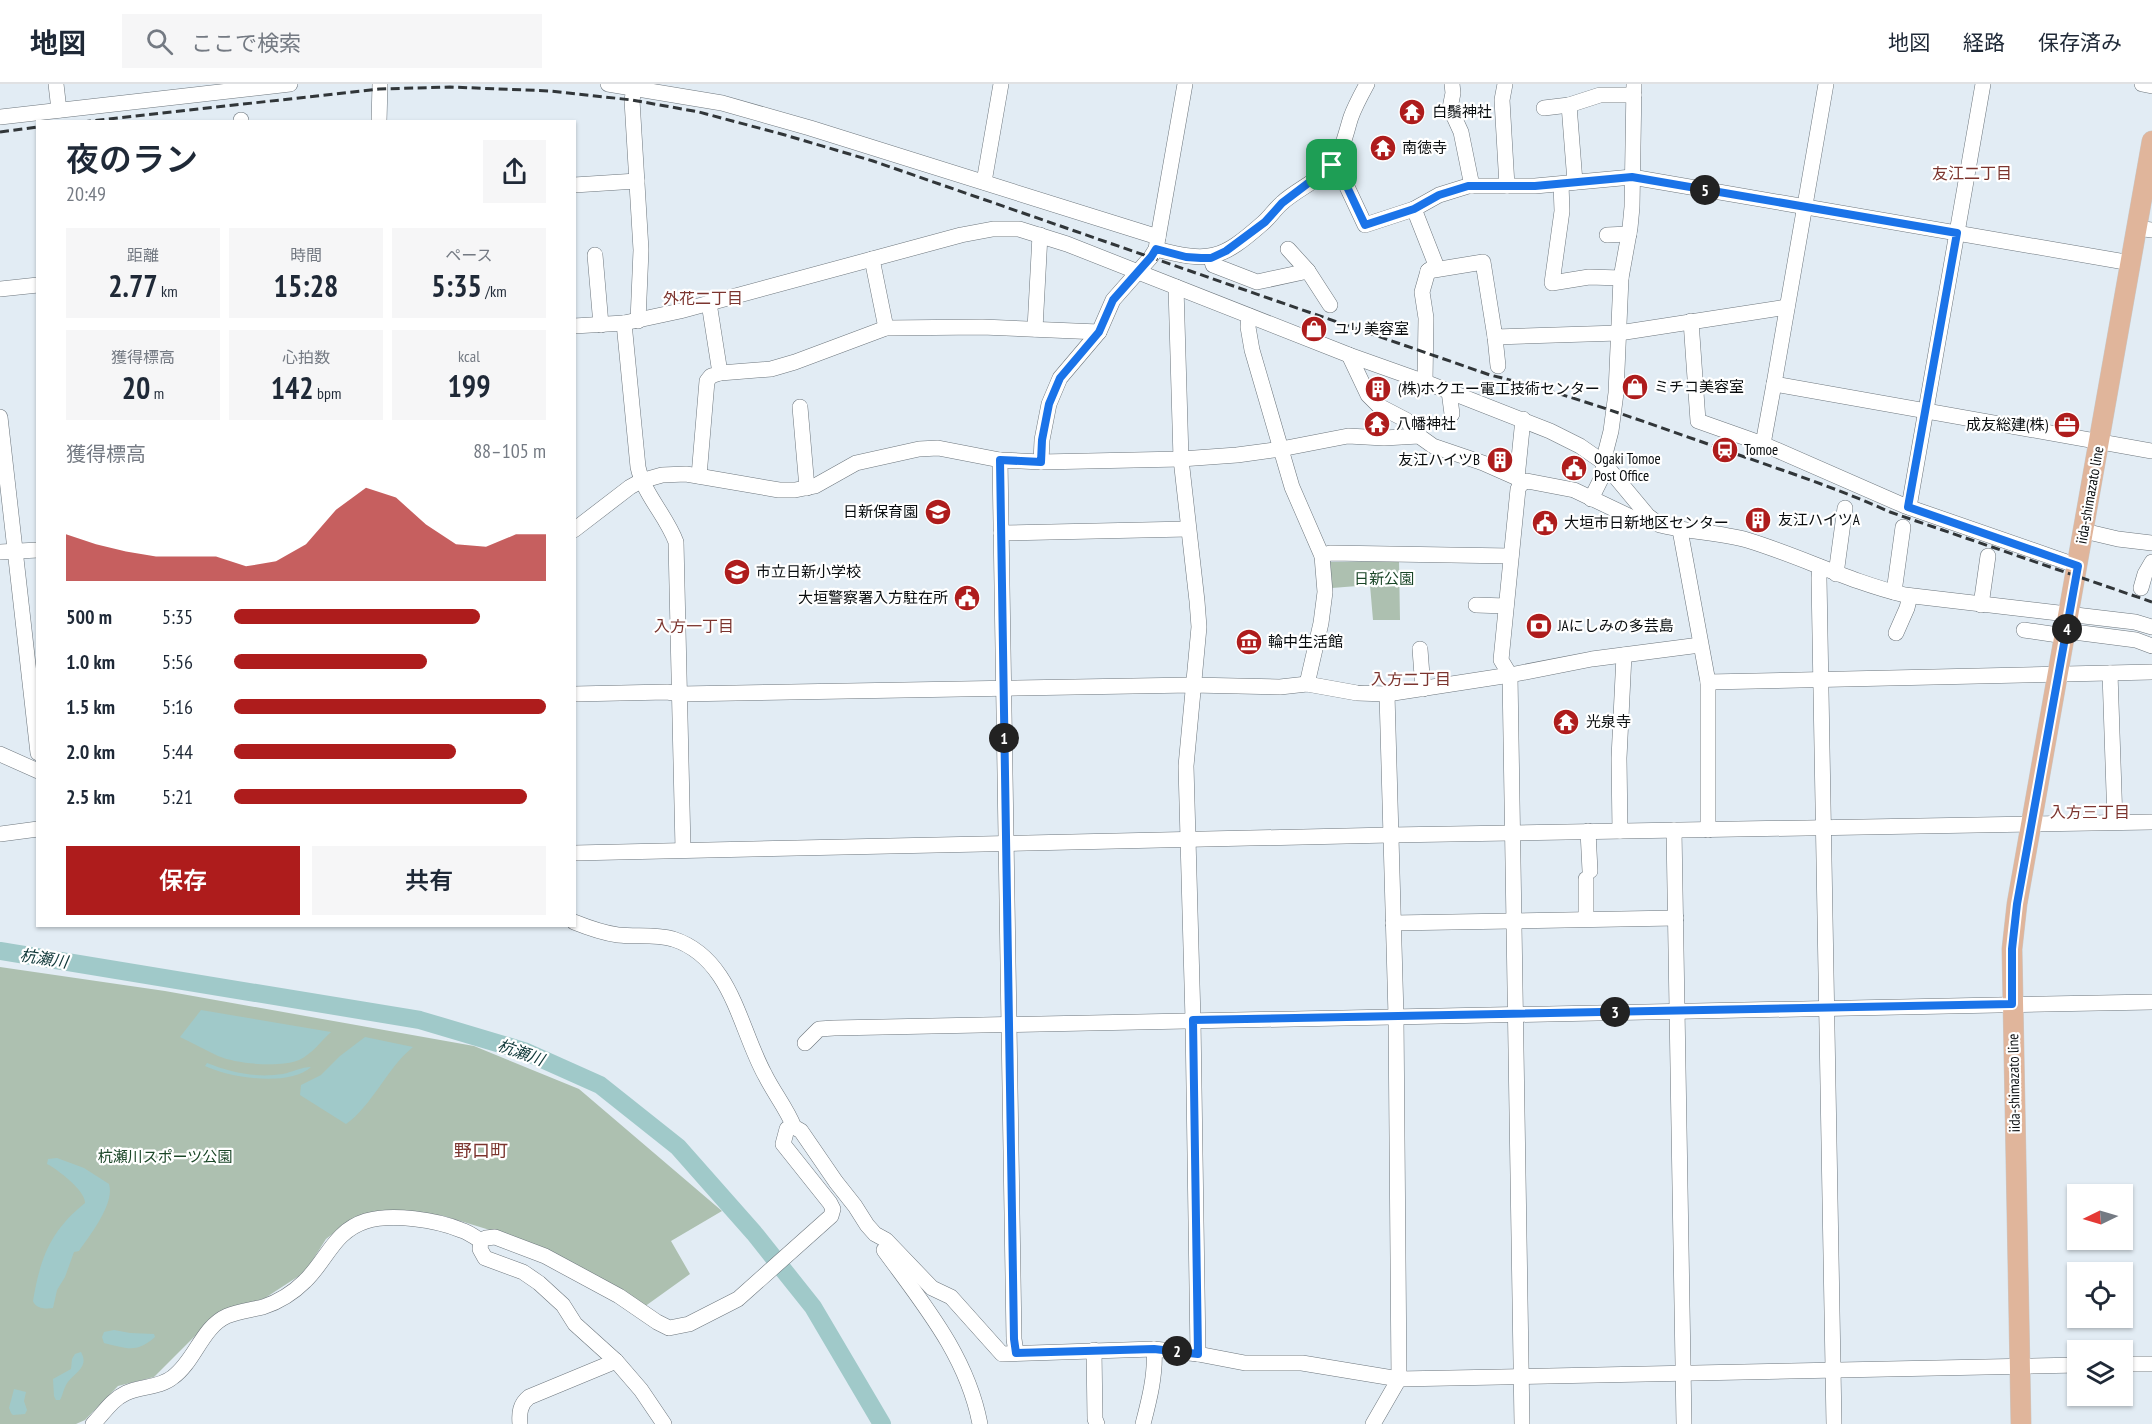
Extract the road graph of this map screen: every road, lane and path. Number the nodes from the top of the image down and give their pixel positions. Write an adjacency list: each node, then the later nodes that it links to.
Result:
1 (56, 84): 18 (street)
2 (290, 84): 18 (street)
3 (380, 84): 20 (street)
4 (608, 84): 13 (street)
5 (1001, 84): 25 (street)
6 (1185, 84): 37 (street)
7 (1366, 84): 22 (street)
8 (1452, 84): 28 (street)
9 (1505, 84): 29 (street)
10 (1826, 84): 30 (street)
11 (1983, 84): 33 (street)
12 (2142, 84): 14 (street)
13 (635, 86): 24 (street); 25 (street)
14 (2152, 86)
15 (1634, 89): 16 (street); 23 (street)
16 (1569, 105): 17 (street); 26 (street)
17 (1544, 108)
18 (59, 110): 19 (street)
19 (0, 117)
20 (379, 120)
21 (2152, 141): 32 (main road, iida-shimazato line)
22 (1332, 165): 31 (street); 40 (street)
23 (1632, 177): 26 (street); 30 (street); 34 (street)
24 (637, 181): 27 (street); 55 (street)
25 (984, 182): 37 (street)
26 (1568, 183): 29 (street); 46 (street)
27 (576, 185)
28 (1472, 186): 29 (street); 31 (street)
29 (1507, 186)
30 (1804, 207): 33 (street); 52 (street)
31 (1414, 209): 44 (street)
32 (2144, 229): 42 (main road, iida-shimazato line)
33 (1957, 233): 42 (street); 70 (street)
34 (1629, 234): 36 (street); 46 (street)
35 (1040, 235): 41 (street); 45 (street); 59 (street)
36 (1607, 235)
37 (1157, 243): 40 (street); 45 (street)
38 (1288, 249): 43 (street)
39 (595, 255): 56 (street)
40 (1211, 258): 43 (street)
41 (872, 259): 50 (street); 58 (street)
42 (2131, 263): 75 (main road, iida-shimazato line)
43 (1308, 271): 51 (street)
44 (1428, 271): 62 (street); 66 (street)
45 (1138, 272): 48 (street); 60 (street)
46 (1621, 278): 61 (street)
47 (36, 285): 49 (street)
48 (1176, 287): 53 (street); 79 (street)
49 (0, 289)
50 (709, 303): 55 (street); 65 (street)
51 (1330, 305)
52 (1787, 308): 54 (street); 67 (street)
53 (1249, 316): 63 (street); 77 (street)
54 (1691, 321): 61 (street); 76 (street)
55 (631, 322): 56 (street); 84 (street)
56 (601, 325): 57 (street)
57 (576, 326)
58 (886, 328): 59 (street); 65 (street)
59 (1035, 329): 60 (street)
60 (1099, 332): 81 (street)
61 (1619, 333): 62 (street); 82 (street)
62 (1495, 337): 64 (street)
63 (1349, 355): 66 (street); 74 (street)
64 (1498, 366)
65 (720, 373): 83 (street)
66 (1425, 382): 68 (street)
67 (1774, 384): 70 (street); 76 (street)
68 (1449, 391): 71 (street); 73 (street)
69 (800, 406): 86 (street)
70 (1925, 411): 75 (street); 88 (street)
71 (1452, 414)
72 (0, 417): 99 (street)
73 (1523, 419): 82 (street); 85 (street)
74 (1419, 436): 77 (street); 85 (street)
75 (2099, 442): 78 (street); 95 (main road, iida-shimazato line)
76 (1763, 444): 88 (street)
77 (1281, 449): 79 (street); 100 (street)
78 (2152, 451)
79 (1181, 459): 81 (street); 93 (street)
80 (1000, 460): 81 (street); 86 (street); 96 (street)
81 (1041, 462)
82 (1603, 462): 87 (street); 90 (street)
83 (699, 476): 84 (street); 86 (street)
84 (641, 481): 92 (street); 132 (street)
85 (1519, 481): 87 (street); 101 (street)
86 (807, 488)
87 (1592, 499): 90 (street)
88 (1908, 507): 104 (street)
89 (1845, 508): 106 (street)
90 (1648, 516): 94 (street)
91 (1903, 527): 108 (street)
92 (576, 529)
93 (1188, 529): 96 (street); 128 (street)
94 (1680, 530): 105 (street); 117 (street)
95 (2084, 531): 97 (street); 104 (main road, iida-shimazato line)
96 (1000, 532): 130 (street)
97 (2152, 543)
98 (36, 550): 99 (street)
99 (8, 551): 134 (street)
100 (1322, 556): 101 (street); 127 (street)
101 (1511, 556): 112 (street)
102 (1988, 556): 111 (street)
103 (2152, 562): 107 (street)
104 (2078, 566): 113 (main road, iida-shimazato line)
105 (1820, 567): 106 (street); 125 (street)
106 (1836, 574): 108 (street)
107 (2141, 588)
108 (1894, 592): 109 (street)
109 (1910, 596): 111 (street); 116 (street)
110 (1476, 605): 112 (street)
111 (1981, 605): 113 (street)
112 (1506, 606): 124 (street)
113 (2067, 627): 114 (street); 115 (street); 118 (street); 123 (main road, iida-shimazato line)
114 (2152, 627)
115 (2024, 630)
116 (1896, 633)
117 (1701, 645): 120 (street); 126 (street)
118 (2152, 646)
119 (1420, 649): 129 (street)
120 (1624, 655): 124 (street); 146 (street)
121 (2152, 672): 122 (street)
122 (2110, 673): 123 (street); 138 (street)
123 (2059, 674): 125 (street); 140 (main road, iida-shimazato line)
124 (1510, 675): 129 (street); 147 (street)
125 (1820, 680): 126 (street); 141 (street)
126 (1708, 682): 144 (street)
127 (1307, 684): 128 (street); 133 (street)
128 (1192, 685): 130 (street); 150 (street)
129 (1423, 689): 133 (street)
130 (1003, 690): 132 (street); 151 (street)
131 (576, 694): 132 (street)
132 (680, 694): 152 (street)
133 (1387, 694): 149 (street)
134 (35, 703): 135 (street)
135 (36, 720)
136 (0, 754): 137 (street)
137 (36, 769)
138 (2115, 822): 139 (street); 140 (street)
139 (2152, 822)
140 (2032, 824): 141 (street); 160 (main road, iida-shimazato line)
141 (1822, 828): 144 (street); 161 (street)
142 (36, 829): 148 (street)
143 (1674, 830): 144 (street); 146 (street); 154 (street)
144 (1708, 830)
145 (1588, 831): 146 (street); 147 (street); 155 (street)
146 (1620, 831)
147 (1511, 833): 149 (street); 156 (street)
148 (0, 834)
149 (1390, 835): 150 (street); 158 (street)
150 (1187, 839): 151 (street); 165 (street)
151 (1005, 844): 152 (street); 166 (street)
152 (683, 849): 153 (street)
153 (576, 853)
154 (1676, 918): 155 (street); 162 (street)
155 (1586, 919): 156 (street)
156 (1514, 921): 158 (street); 163 (street)
157 (576, 923): 168 (street)
158 (1393, 923): 164 (street)
159 (2152, 1002): 160 (street)
160 (2012, 1004): 161 (street); 179 (main road, iida-shimazato line)
161 (1827, 1008): 162 (street); 180 (street)
162 (1678, 1011): 163 (street); 181 (street)
163 (1517, 1014): 164 (street); 182 (street)
164 (1396, 1016): 165 (street); 183 (street)
165 (1193, 1020): 166 (street); 174 (street)
166 (1009, 1025): 167 (street); 173 (street)
167 (805, 1043)
168 (794, 1127): 169 (street); 170 (street)
169 (875, 1234): 173 (street); 187 (street)
170 (481, 1241): 175 (street); 184 (street)
171 (1154, 1349): 172 (street); 174 (street); 189 (street)
172 (1094, 1350): 173 (street); 188 (street)
173 (1016, 1353)
174 (1198, 1354): 183 (street)
175 (616, 1361): 185 (street); 186 (street)
176 (2133, 1364): 177 (street)
177 (2152, 1364)
178 (2067, 1365): 179 (street)
179 (2020, 1366): 180 (street); 194 (main road, iida-shimazato line)
180 (1833, 1371): 181 (street); 193 (street)
181 (1683, 1373): 182 (street); 192 (street)
182 (1521, 1376): 183 (street); 191 (street)
183 (1399, 1379): 190 (street)
184 (93, 1424)
185 (520, 1424)
186 (664, 1424)
187 (980, 1424)
188 (1097, 1424)
189 (1143, 1424)
190 (1373, 1424)
191 (1522, 1424)
192 (1684, 1424)
193 (1834, 1424)
194 (2021, 1424)

